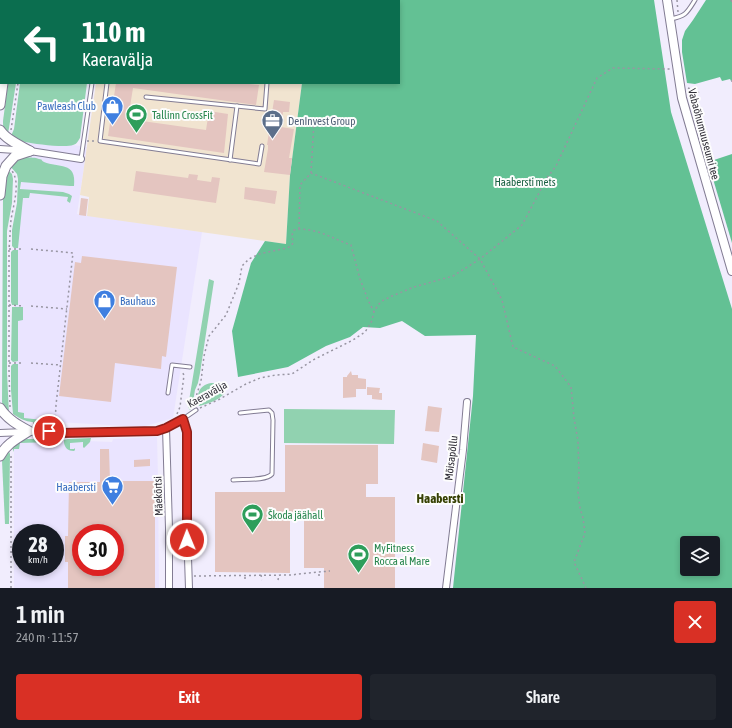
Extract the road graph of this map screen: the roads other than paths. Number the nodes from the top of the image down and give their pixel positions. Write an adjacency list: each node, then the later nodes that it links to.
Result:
1 (667, 0): 3 (street, Vabaõhumuuseumi tee)
2 (695, 0): 3 (lane)
3 (670, 19): 18 (street, Vabaõhumuuseumi tee)
4 (3, 84): 9 (main road)
5 (92, 84): 15 (lane)
6 (107, 84): 16 (lane)
7 (267, 84): 10 (lane)
8 (146, 97): 10 (lane)
9 (0, 105)
10 (237, 106): 16 (lane)
11 (0, 130): 14 (main road)
12 (262, 146): 16 (lane)
13 (0, 149): 14 (street)
14 (30, 151): 15 (street); 17 (main road)
15 (81, 159)
16 (230, 160)
17 (0, 195)
18 (732, 272)
19 (190, 367): 20 (lane)
20 (168, 393)
21 (467, 402): 33 (street, Mõisapõllu)
22 (0, 408): 26 (main road)
23 (196, 410): 25 (lane, Kaeravälja)
24 (240, 413): 30 (lane)
25 (183, 419): 27 (street, Kaeravälja); 32 (street)
26 (30, 427): 27 (street, Kaeravälja); 28 (street, Kaeravälja); 29 (main road)
27 (166, 428): 31 (street, Mäekõrtsi)
28 (0, 433)
29 (0, 456)
30 (233, 480)
31 (169, 588)
32 (189, 588)
33 (446, 588)

